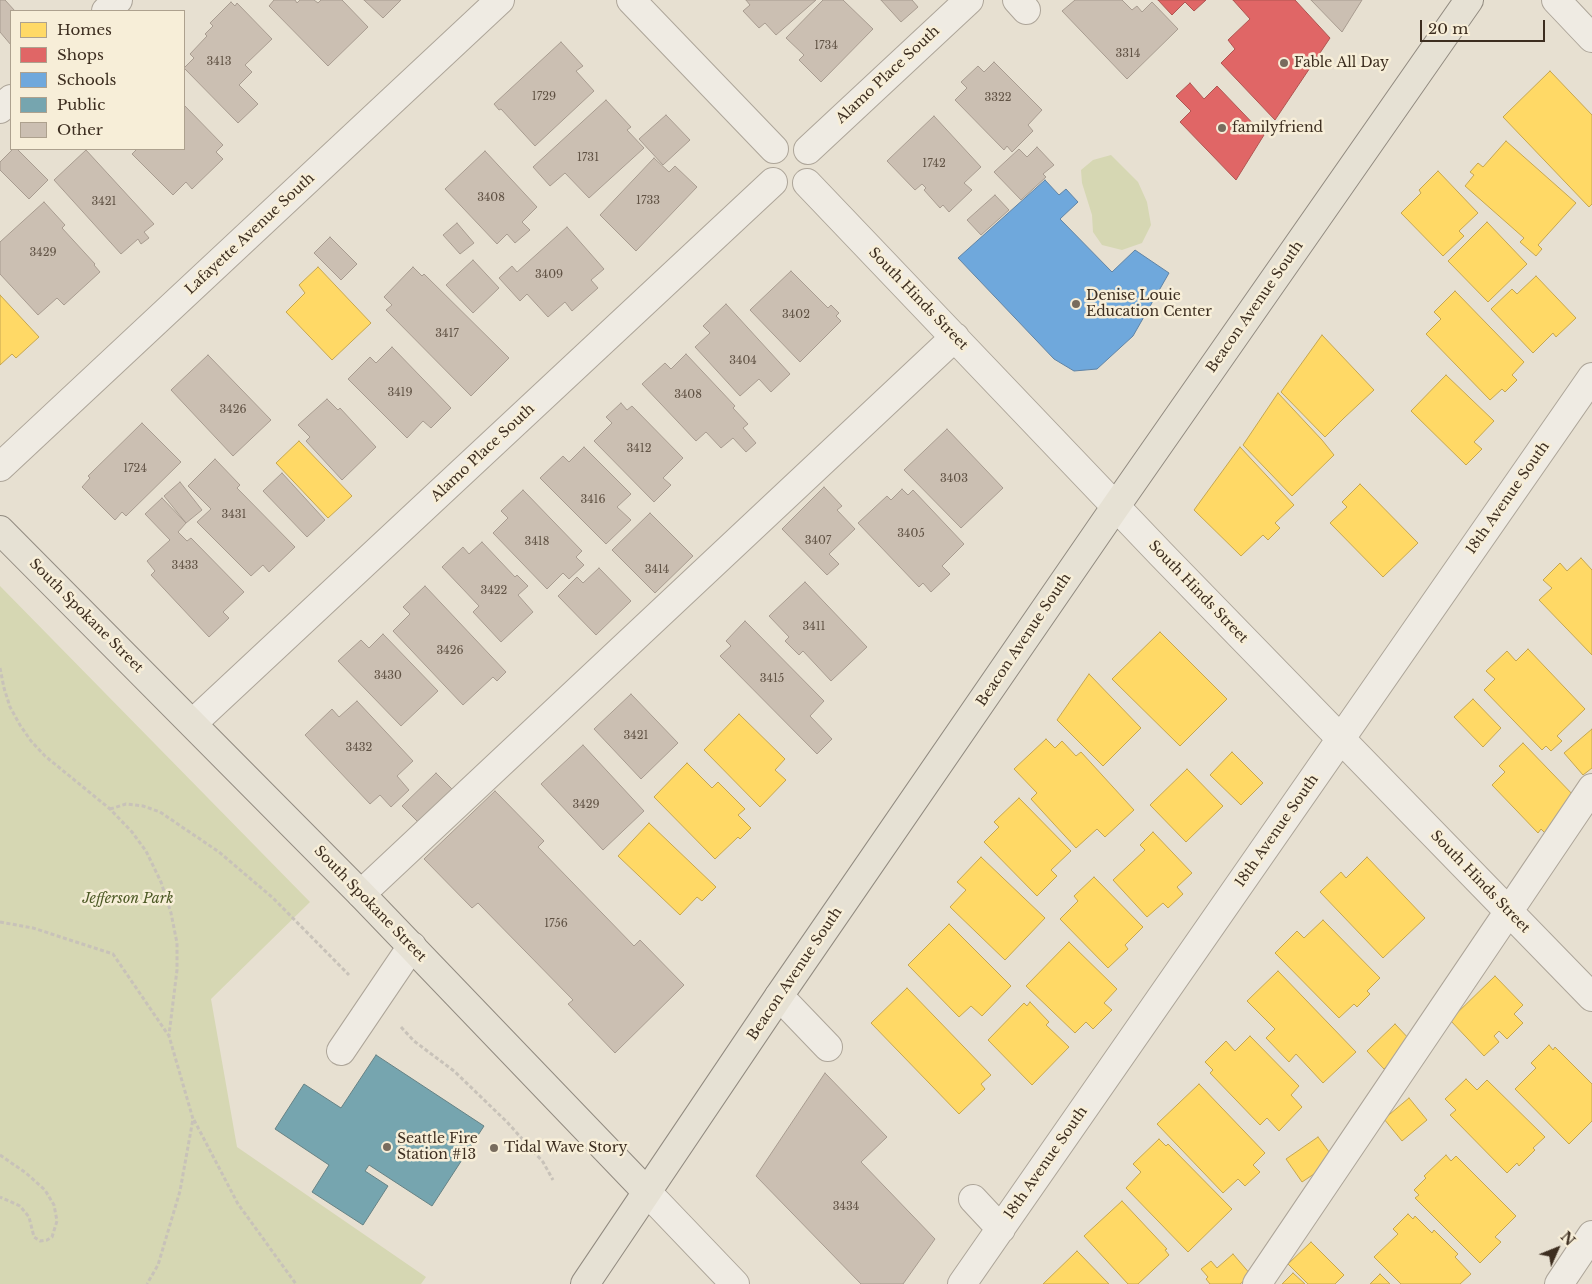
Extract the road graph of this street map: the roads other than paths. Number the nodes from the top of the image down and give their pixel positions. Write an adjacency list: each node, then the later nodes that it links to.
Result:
1 (118, 0): 7 (street)
2 (500, 0): 17 (street, Lafayette Avenue South)
3 (631, 0): 11 (street)
4 (969, 0): 12 (street, Alamo Place South)
5 (1469, 0): 18 (main road, Beacon Avenue South)
6 (1556, 0): 8 (street)
7 (107, 10)
8 (1592, 38)
9 (10, 100): 10 (street)
10 (0, 109)
11 (774, 149): 12 (street); 13 (street)
12 (808, 150): 14 (street)
13 (773, 182): 14 (street); 20 (street, Alamo Place South)
14 (807, 184): 15 (street, South Hinds Street)
15 (954, 337): 18 (street, South Hinds Street); 23 (street)
16 (1592, 377): 21 (street, 18th Avenue South)
17 (0, 467)
18 (1116, 506): 21 (street, South Hinds Street); 26 (main road, Beacon Avenue South)
19 (0, 530): 20 (main road, South Spokane Street)
20 (193, 723): 23 (main road, South Spokane Street)
21 (1340, 740): 24 (street, South Hinds Street); 32 (street, 18th Avenue South)
22 (1592, 788): 24 (street)
23 (361, 894): 25 (main road, South Spokane Street)
24 (1509, 912): 27 (street, South Hinds Street); 37 (street)
25 (412, 946): 29 (street); 30 (main road, South Spokane Street)
26 (779, 996): 28 (street); 30 (main road, Beacon Avenue South)
27 (1592, 997)
28 (828, 1047)
29 (341, 1051)
30 (646, 1191): 34 (main road, Beacon Avenue South); 35 (street, South Spokane Street)
31 (972, 1199): 32 (street)
32 (1001, 1229): 36 (street, 18th Avenue South)
33 (1592, 1235): 38 (street)
34 (585, 1284)
35 (734, 1284)
36 (962, 1284)
37 (1257, 1284)
38 (1559, 1284)

